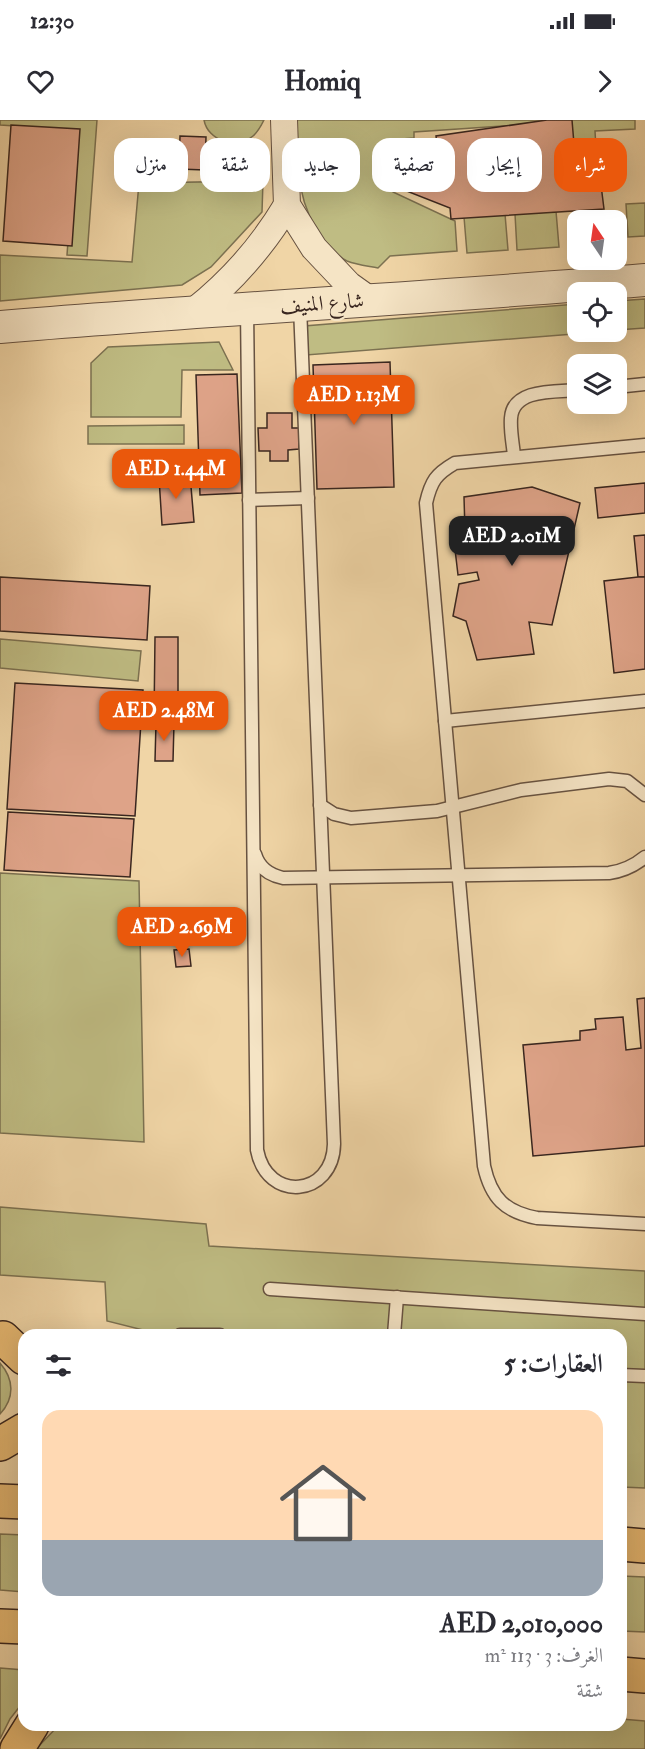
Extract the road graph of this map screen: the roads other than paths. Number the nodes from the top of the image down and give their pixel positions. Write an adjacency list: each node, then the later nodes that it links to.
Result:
1 (284, 120): 2 (street)
2 (287, 205): 4 (street); 7 (street)
3 (645, 280): 4 (street, شارع المنيف)
4 (370, 300): 5 (street, شارع المنيف)
5 (300, 305): 6 (street, شارع المنيف); 14 (lane)
6 (247, 308): 7 (street, شارع المنيف); 15 (lane)
7 (194, 311): 8 (street, شارع المنيف)
8 (0, 327)
9 (645, 384): 10 (lane)
10 (627, 386)
11 (567, 391): 13 (lane)
12 (645, 444): 13 (lane)
13 (514, 456): 17 (lane)
14 (308, 498): 15 (lane); 19 (lane)
15 (249, 500): 21 (lane)
16 (645, 701): 17 (lane)
17 (445, 721): 20 (lane)
18 (645, 795): 20 (lane)
19 (320, 805): 20 (lane); 24 (lane)
20 (453, 808): 23 (lane)
21 (253, 847): 24 (lane); 24 (lane)
22 (645, 856): 23 (lane)
23 (459, 874): 24 (lane); 25 (lane)
24 (324, 877)
25 (645, 1224)
26 (270, 1289): 27 (lane)
27 (396, 1297): 28 (lane); 29 (lane)
28 (645, 1314)
29 (394, 1329)
30 (627, 1375): 31 (lane)
31 (645, 1376)
32 (18, 1433): 33 (highway)
33 (0, 1443)
34 (0, 1501): 35 (highway)
35 (18, 1502)
36 (627, 1544): 37 (highway)
37 (645, 1546)
38 (0, 1626): 39 (highway)
39 (18, 1627)
40 (627, 1674): 41 (highway)
41 (645, 1676)
42 (28, 1731): 43 (highway)
43 (17, 1749)

